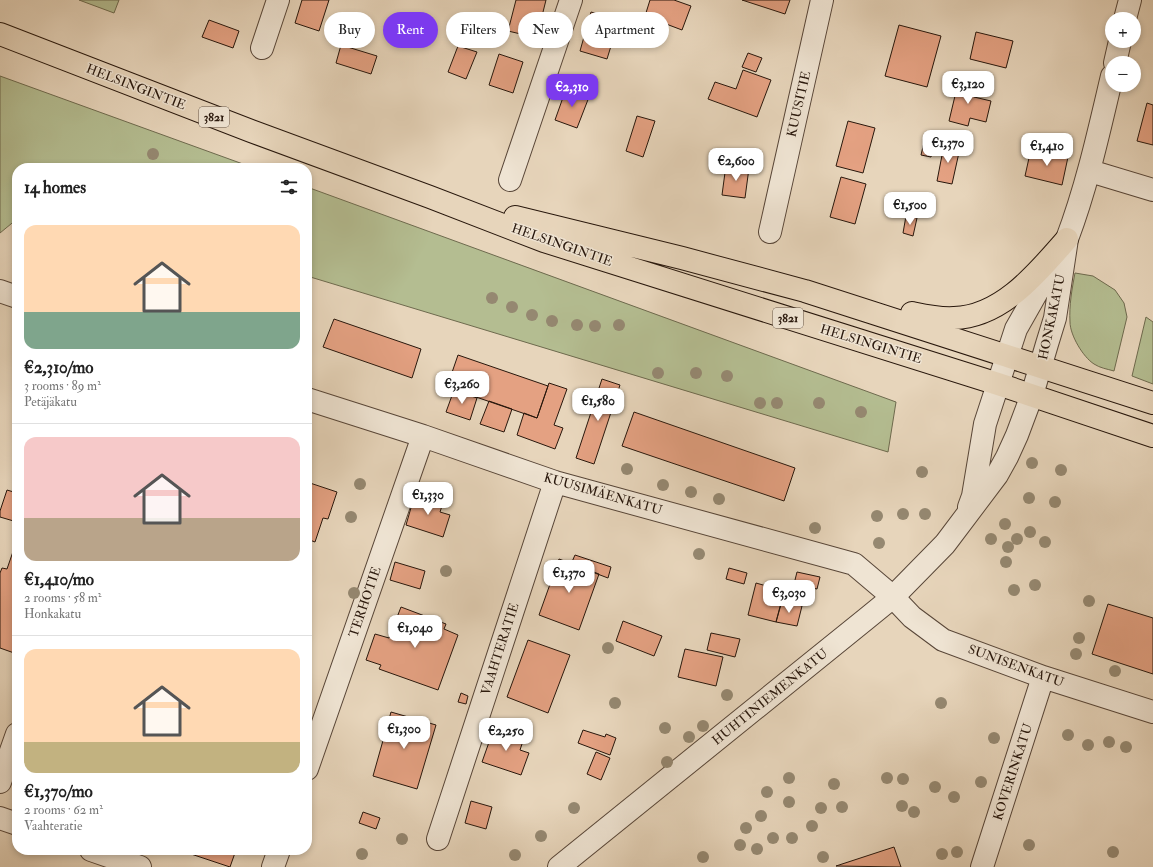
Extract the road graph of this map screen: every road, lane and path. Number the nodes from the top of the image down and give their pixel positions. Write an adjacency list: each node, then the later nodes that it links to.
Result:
1 (278, 0): 7 (street)
2 (571, 0): 10 (street)
3 (822, 0): 13 (street, KUUSITIE)
4 (1130, 0): 5 (street)
5 (1127, 12)
6 (0, 34): 12 (main road, HELSINGINTIE / 3821)
7 (262, 48)
8 (1108, 92): 9 (street, HONKAKATU)
9 (1090, 170): 11 (street); 14 (street, HONKAKATU)
10 (510, 180)
11 (1153, 190)
12 (430, 197): 16 (main road, HELSINGINTIE / 3821); 20 (main road, HELSINGINTIE / 3821)
13 (770, 232)
14 (1067, 238): 16 (main road); 18 (street, HONKAKATU); 19 (street, HONKAKATU)
15 (0, 291): 17 (street)
16 (805, 291): 18 (main road, HELSINGINTIE / 3821)
17 (12, 295)
18 (1007, 355): 19 (main road, HELSINGINTIE / 3821); 20 (street, HUHTINIEMENKATU)
19 (1041, 366): 21 (street, HONKAKATU); 23 (main road, HELSINGINTIE / 3821)
20 (998, 384): 21 (main road, HELSINGINTIE / 3821); 27 (street, HUHTINIEMENKATU)
21 (1032, 395): 25 (main road, HELSINGINTIE / 3821); 27 (street, HUHTINIEMENKATU)
22 (312, 401): 24 (street, KUUSIMÄENKATU)
23 (1153, 403)
24 (423, 436): 26 (street, KUUSIMÄENKATU); 32 (street, TERHOTIE)
25 (1153, 436)
26 (555, 482): 28 (street, KUUSIMÄENKATU); 36 (street, VAAHTERATIE)
27 (967, 513): 28 (street, HUHTINIEMENKATU)
28 (893, 597): 29 (street, SUNISENKATU); 41 (street, HUHTINIEMENKATU)
29 (1043, 678): 30 (street, SUNISENKATU); 42 (street, KOVERINKATU)
30 (1153, 712)
31 (12, 748): 33 (street)
32 (312, 754)
33 (0, 782)
34 (0, 818): 35 (street)
35 (12, 822)
36 (438, 839)
37 (105, 855): 39 (street)
38 (277, 855): 40 (street)
39 (140, 867)
40 (273, 867)
41 (559, 867)
42 (982, 867)

